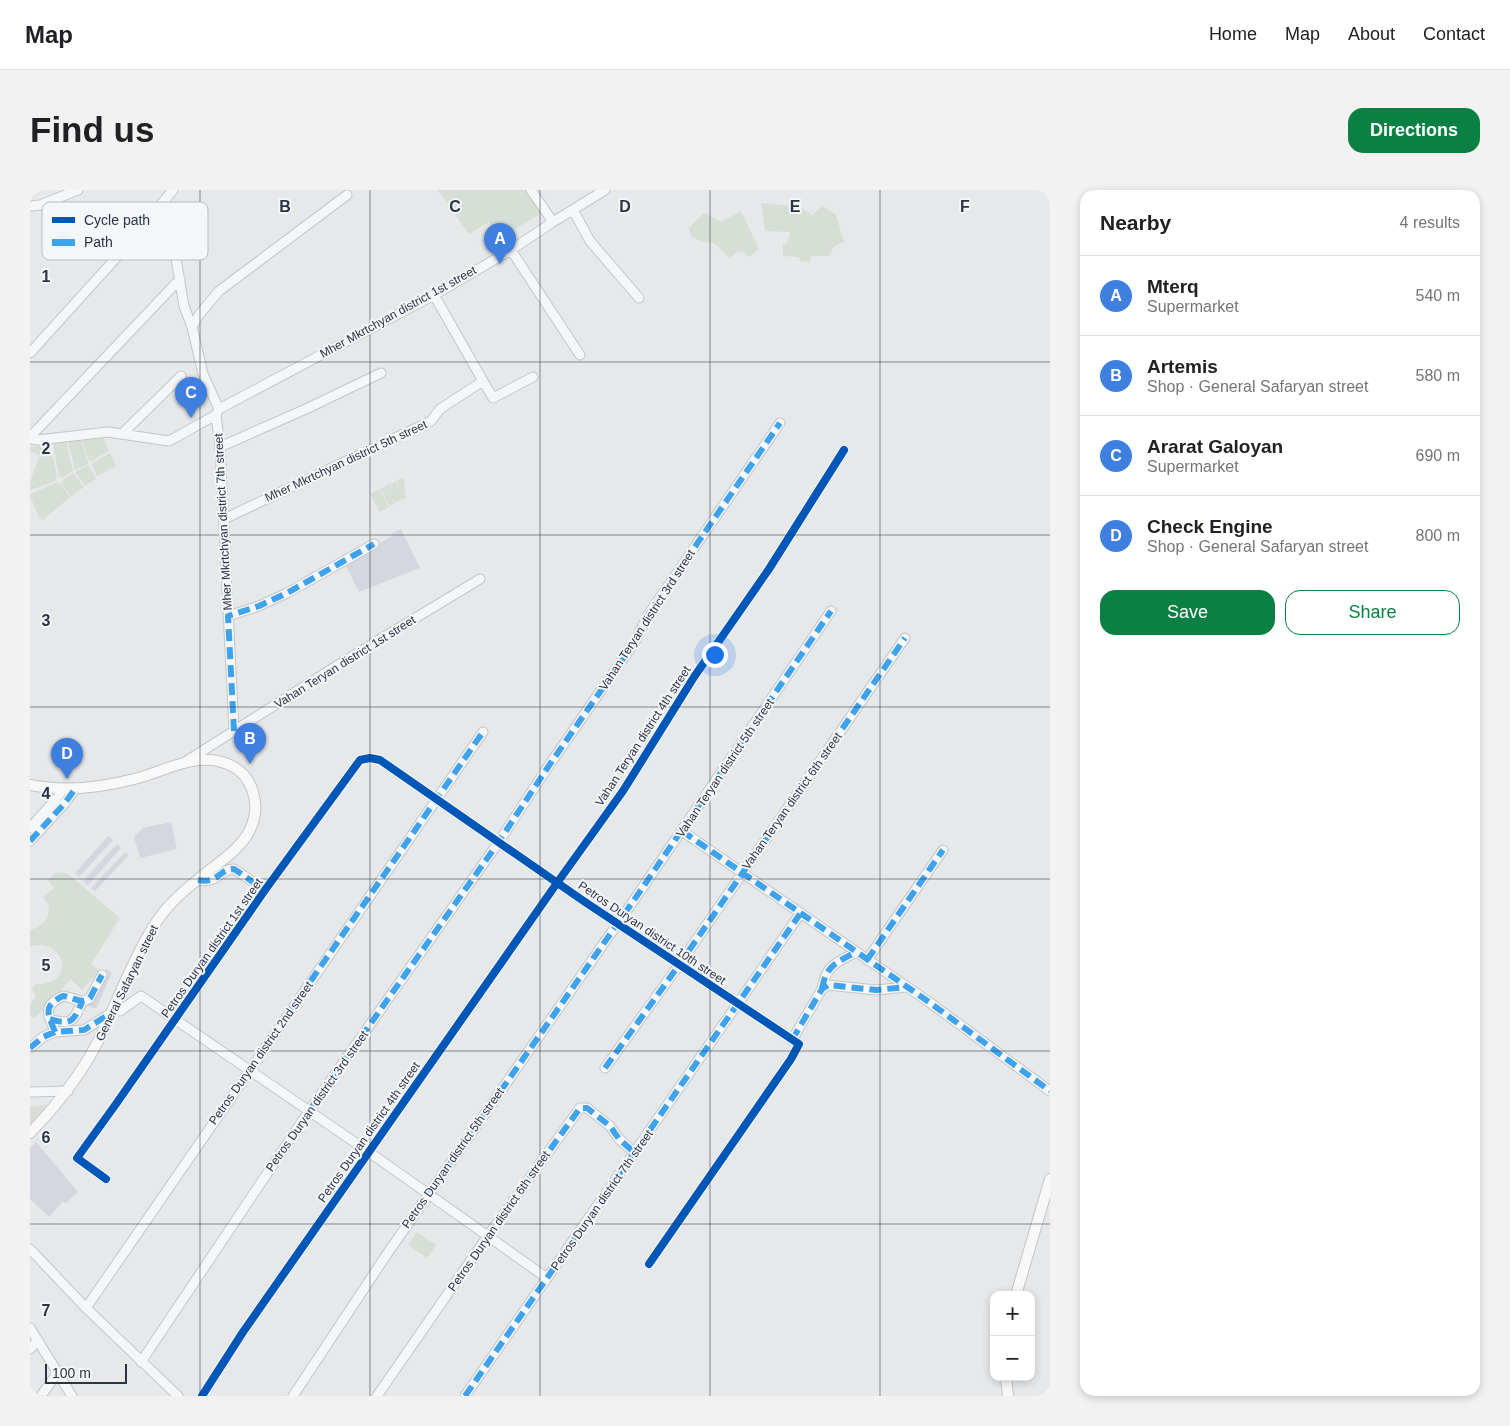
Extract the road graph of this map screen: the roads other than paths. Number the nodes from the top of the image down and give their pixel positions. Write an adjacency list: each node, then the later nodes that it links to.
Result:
1 (78, 190): 7 (street)
2 (173, 190): 6 (street)
3 (532, 190): 9 (street)
4 (605, 190): 8 (street, Mher Mkrtchyan district 1st street)
5 (347, 195): 16 (street)
6 (166, 200)
7 (48, 202)
8 (573, 210): 9 (street, Mher Mkrtchyan district 1st street); 15 (street)
9 (553, 222): 10 (street, Mher Mkrtchyan district 1st street)
10 (511, 250): 14 (street, Mher Mkrtchyan district 1st street); 18 (street)
11 (114, 260): 17 (street)
12 (177, 260): 13 (street, Mher Mkrtchyan district 7th street)
13 (180, 279): 16 (street, Mher Mkrtchyan district 7th street); 26 (street)
14 (434, 295): 22 (street); 23 (street, Mher Mkrtchyan district 1st street)
15 (639, 298)
16 (192, 327): 23 (street, Mher Mkrtchyan district 7th street)
17 (30, 353)
18 (580, 355)
19 (381, 373): 27 (street)
20 (180, 376): 25 (street)
21 (533, 377): 22 (street)
22 (483, 381): 29 (street, Mher Mkrtchyan district 5th street)
23 (217, 412): 25 (street, Mher Mkrtchyan district 1st street); 27 (street, Mher Mkrtchyan district 7th street)
24 (780, 423): 46 (street, Vahan Teryan district 3rd street)
25 (122, 434): 26 (street, Mher Mkrtchyan district 1st street)
26 (30, 438)
27 (220, 447): 29 (street, Mher Mkrtchyan district 7th street)
28 (844, 450): 50 (street, Vahan Teryan district 4th street)
29 (224, 519): 33 (street, Mher Mkrtchyan district 7th street)
30 (374, 544): 33 (street, Mher Mkrtchyan district 7th street)
31 (480, 579): 35 (street, Vahan Teryan district 1st street)
32 (831, 612): 44 (street, Vahan Teryan district 5th street)
33 (228, 616): 35 (street)
34 (906, 638): 48 (street, Vahan Teryan district 6th street)
35 (234, 731): 38 (street, Vahan Teryan district 1st street)
36 (483, 732): 42 (street, Petros Duryan district 2nd street)
37 (370, 758): 42 (street, Petros Duryan district 10th street); 51 (street, Petros Duryan district 1st street)
38 (186, 762): 41 (main road, General Safaryan street); 49 (main road, General Safaryan street)
39 (30, 785): 40 (main road, General Safaryan street)
40 (63, 789): 41 (main road, General Safaryan street); 43 (street)
41 (74, 789): 45 (street)
42 (438, 800): 46 (street, Petros Duryan district 10th street); 69 (street, Petros Duryan district 2nd street)
43 (30, 828)
44 (682, 831): 48 (street); 53 (street, Vahan Teryan district 5th street)
45 (30, 841)
46 (498, 843): 50 (street, Petros Duryan district 10th street); 73 (street, Petros Duryan district 3rd street)
47 (943, 850): 55 (street)
48 (742, 872): 52 (street); 56 (street, Vahan Teryan district 6th street)
49 (198, 880): 51 (street); 62 (main road, General Safaryan street)
50 (557, 883): 53 (street, Petros Duryan district 10th street); 75 (street, Petros Duryan district 4th street)
51 (265, 890): 64 (street, Petros Duryan district 1st street)
52 (800, 914): 54 (street); 61 (street, Petros Duryan district 7th street)
53 (617, 923): 56 (street, Petros Duryan district 10th street); 79 (street, Petros Duryan district 5th street)
54 (856, 952): 55 (street); 59 (street)
55 (867, 960): 58 (street)
56 (679, 965): 61 (street, Petros Duryan district 10th street); 68 (street)
57 (102, 975): 60 (street)
58 (906, 987): 59 (street); 71 (street)
59 (822, 989): 66 (street)
60 (82, 1002): 63 (street); 63 (street)
61 (738, 1004): 66 (street, Petros Duryan district 10th street); 76 (street, Petros Duryan district 7th street)
62 (112, 1011): 64 (street); 65 (street); 70 (main road, General Safaryan street)
63 (50, 1019): 65 (street)
64 (176, 1020): 69 (street); 77 (street, Petros Duryan district 1st street)
65 (55, 1032): 67 (street)
66 (796, 1042): 82 (street)
67 (30, 1048)
68 (605, 1068)
69 (249, 1070): 73 (street); 85 (street, Petros Duryan district 2nd street)
70 (68, 1091): 72 (street); 74 (main road, General Safaryan street)
71 (1050, 1091)
72 (30, 1092)
73 (309, 1111): 75 (street); 89 (street, Petros Duryan district 3rd street)
74 (30, 1133)
75 (369, 1152): 79 (street); 95 (street, Petros Duryan district 4th street)
76 (635, 1153): 80 (street, Petros Duryan district 6th street); 83 (street, Petros Duryan district 7th street)
77 (106, 1179)
78 (1050, 1179): 84 (main road)
79 (428, 1194): 80 (street); 96 (street, Petros Duryan district 5th street)
80 (488, 1237): 83 (street); 97 (street, Petros Duryan district 6th street)
81 (30, 1249): 85 (street)
82 (649, 1264)
83 (547, 1278): 98 (street, Petros Duryan district 7th street)
84 (1017, 1291)
85 (86, 1308): 89 (street)
86 (30, 1328): 87 (street)
87 (38, 1340): 88 (street); 90 (street)
88 (30, 1349)
89 (141, 1362): 94 (street)
90 (58, 1372): 92 (street); 93 (street)
91 (1006, 1381): 99 (main road)
92 (41, 1396)
93 (72, 1396)
94 (178, 1396)
95 (202, 1396)
96 (293, 1396)
97 (377, 1396)
98 (464, 1396)
99 (1008, 1396)

